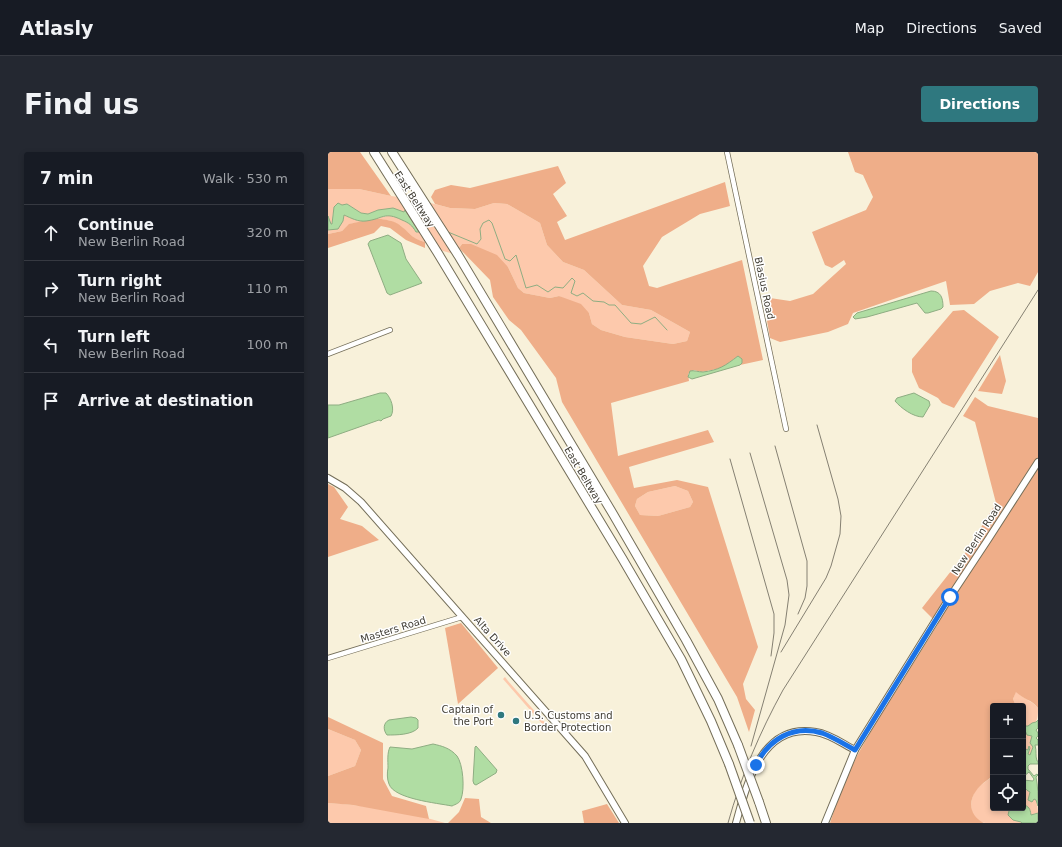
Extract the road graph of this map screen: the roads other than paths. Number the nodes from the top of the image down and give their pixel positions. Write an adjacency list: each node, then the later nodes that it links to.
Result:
1 (374, 152): 14 (highway, East Beltway, bridge)
2 (392, 152): 15 (highway, East Beltway, bridge)
3 (727, 152): 6 (street, Blasius Road)
4 (390, 330): 5 (street)
5 (328, 354)
6 (786, 429)
7 (1038, 462): 11 (street, New Berlin Road)
8 (328, 478): 9 (street, Alta Drive)
9 (462, 617): 10 (street, Masters Road); 12 (street, Alta Drive)
10 (328, 658)
11 (855, 750): 13 (street); 16 (street, New Berlin Road)
12 (625, 823)
13 (736, 823)
14 (750, 823)
15 (766, 823)
16 (825, 823)

